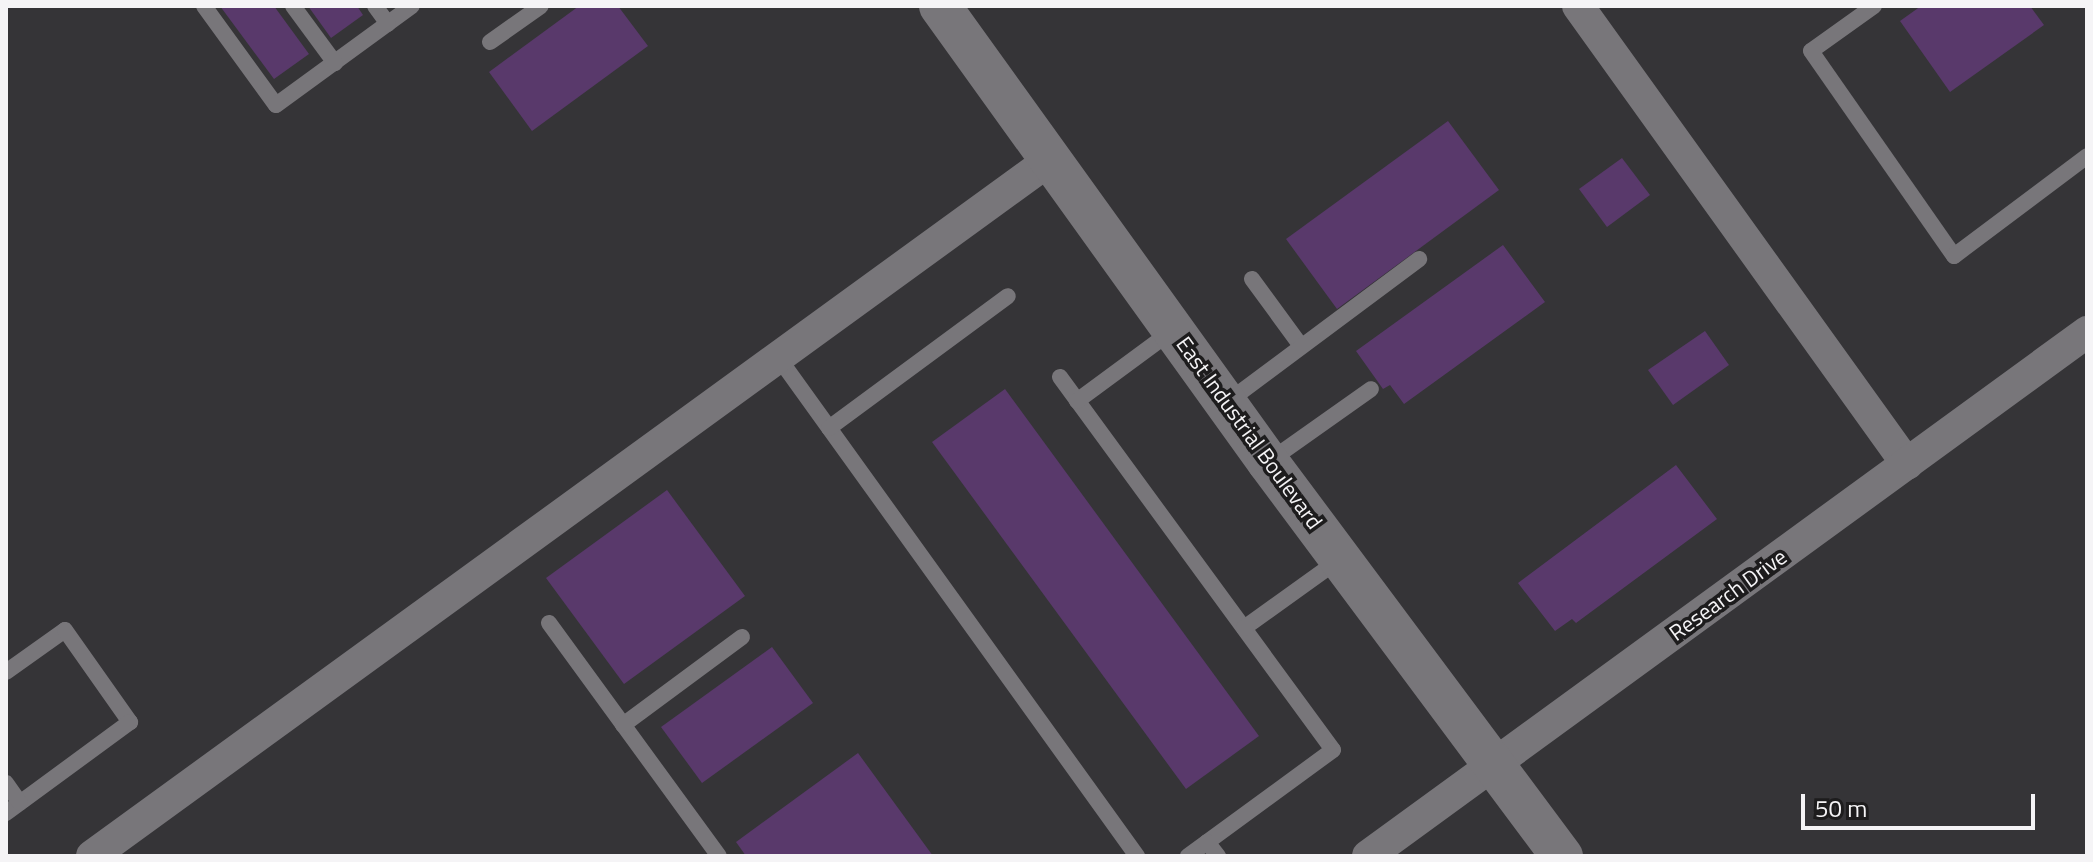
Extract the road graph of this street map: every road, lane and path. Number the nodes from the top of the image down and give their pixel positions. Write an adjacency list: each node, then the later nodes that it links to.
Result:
1 (204, 6): 11 (lane)
2 (293, 6): 11 (lane)
3 (375, 6): 9 (lane)
4 (412, 6): 9 (lane)
5 (541, 6): 10 (lane)
6 (940, 6): 13 (street, East Industrial Boulevard)
7 (1578, 6): 27 (street)
8 (1874, 6): 12 (lane)
9 (388, 24): 11 (lane)
10 (490, 42)
11 (335, 63)
12 (2087, 156)
13 (1051, 159): 17 (street, East Industrial Boulevard); 20 (street)
14 (1419, 259): 19 (lane)
15 (1252, 279): 19 (lane)
16 (1008, 296): 25 (lane)
17 (1174, 330): 23 (lane); 24 (street, East Industrial Boulevard)
18 (2087, 332): 27 (street, Research Drive)
19 (1301, 346): 24 (lane)
20 (778, 357): 25 (lane); 39 (street)
21 (1060, 377): 23 (lane)
22 (1371, 389): 26 (lane)
23 (1077, 401): 30 (lane)
24 (1226, 403): 26 (street, East Industrial Boulevard)
25 (829, 428): 41 (lane)
26 (1268, 462): 28 (street, East Industrial Boulevard)
27 (1907, 464): 34 (street, Research Drive)
28 (1340, 559): 30 (lane); 34 (street, East Industrial Boulevard)
29 (549, 623): 33 (lane)
30 (1244, 628): 38 (lane)
31 (742, 637): 33 (lane)
32 (6, 672): 36 (lane)
33 (623, 725): 40 (lane)
34 (1495, 766): 44 (street, Research Drive); 45 (street, East Industrial Boulevard)
35 (6, 783): 36 (lane)
36 (20, 803): 37 (lane)
37 (6, 813)
38 (1207, 842): 42 (lane); 43 (lane)
39 (92, 856)
40 (719, 856)
41 (1137, 856)
42 (1188, 856)
43 (1218, 856)
44 (1368, 856)
45 (1562, 856)

